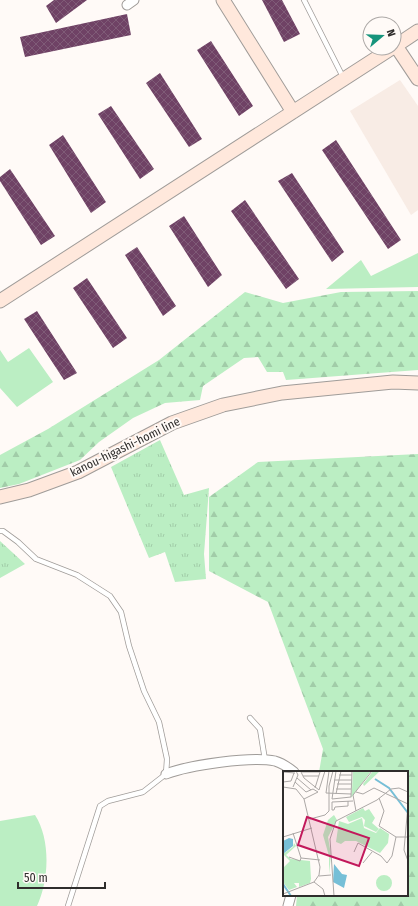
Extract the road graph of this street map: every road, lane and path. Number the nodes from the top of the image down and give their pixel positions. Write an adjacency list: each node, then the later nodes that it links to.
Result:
1 (223, 0): 9 (street)
2 (304, 0): 7 (lane)
3 (418, 31): 4 (street)
4 (402, 42)
5 (379, 56): 7 (street)
6 (401, 56): 8 (street)
7 (344, 78): 9 (street)
8 (418, 79)
9 (293, 112): 10 (street)
10 (0, 301)
11 (418, 383): 12 (street, kanou-higashi-homi line)
12 (0, 497)
13 (0, 531): 17 (lane)
14 (250, 718): 15 (lane)
15 (265, 760): 16 (street); 17 (street)
16 (292, 771)
17 (166, 774): 19 (lane)
18 (291, 896): 20 (street)
19 (68, 906)
20 (288, 906)

